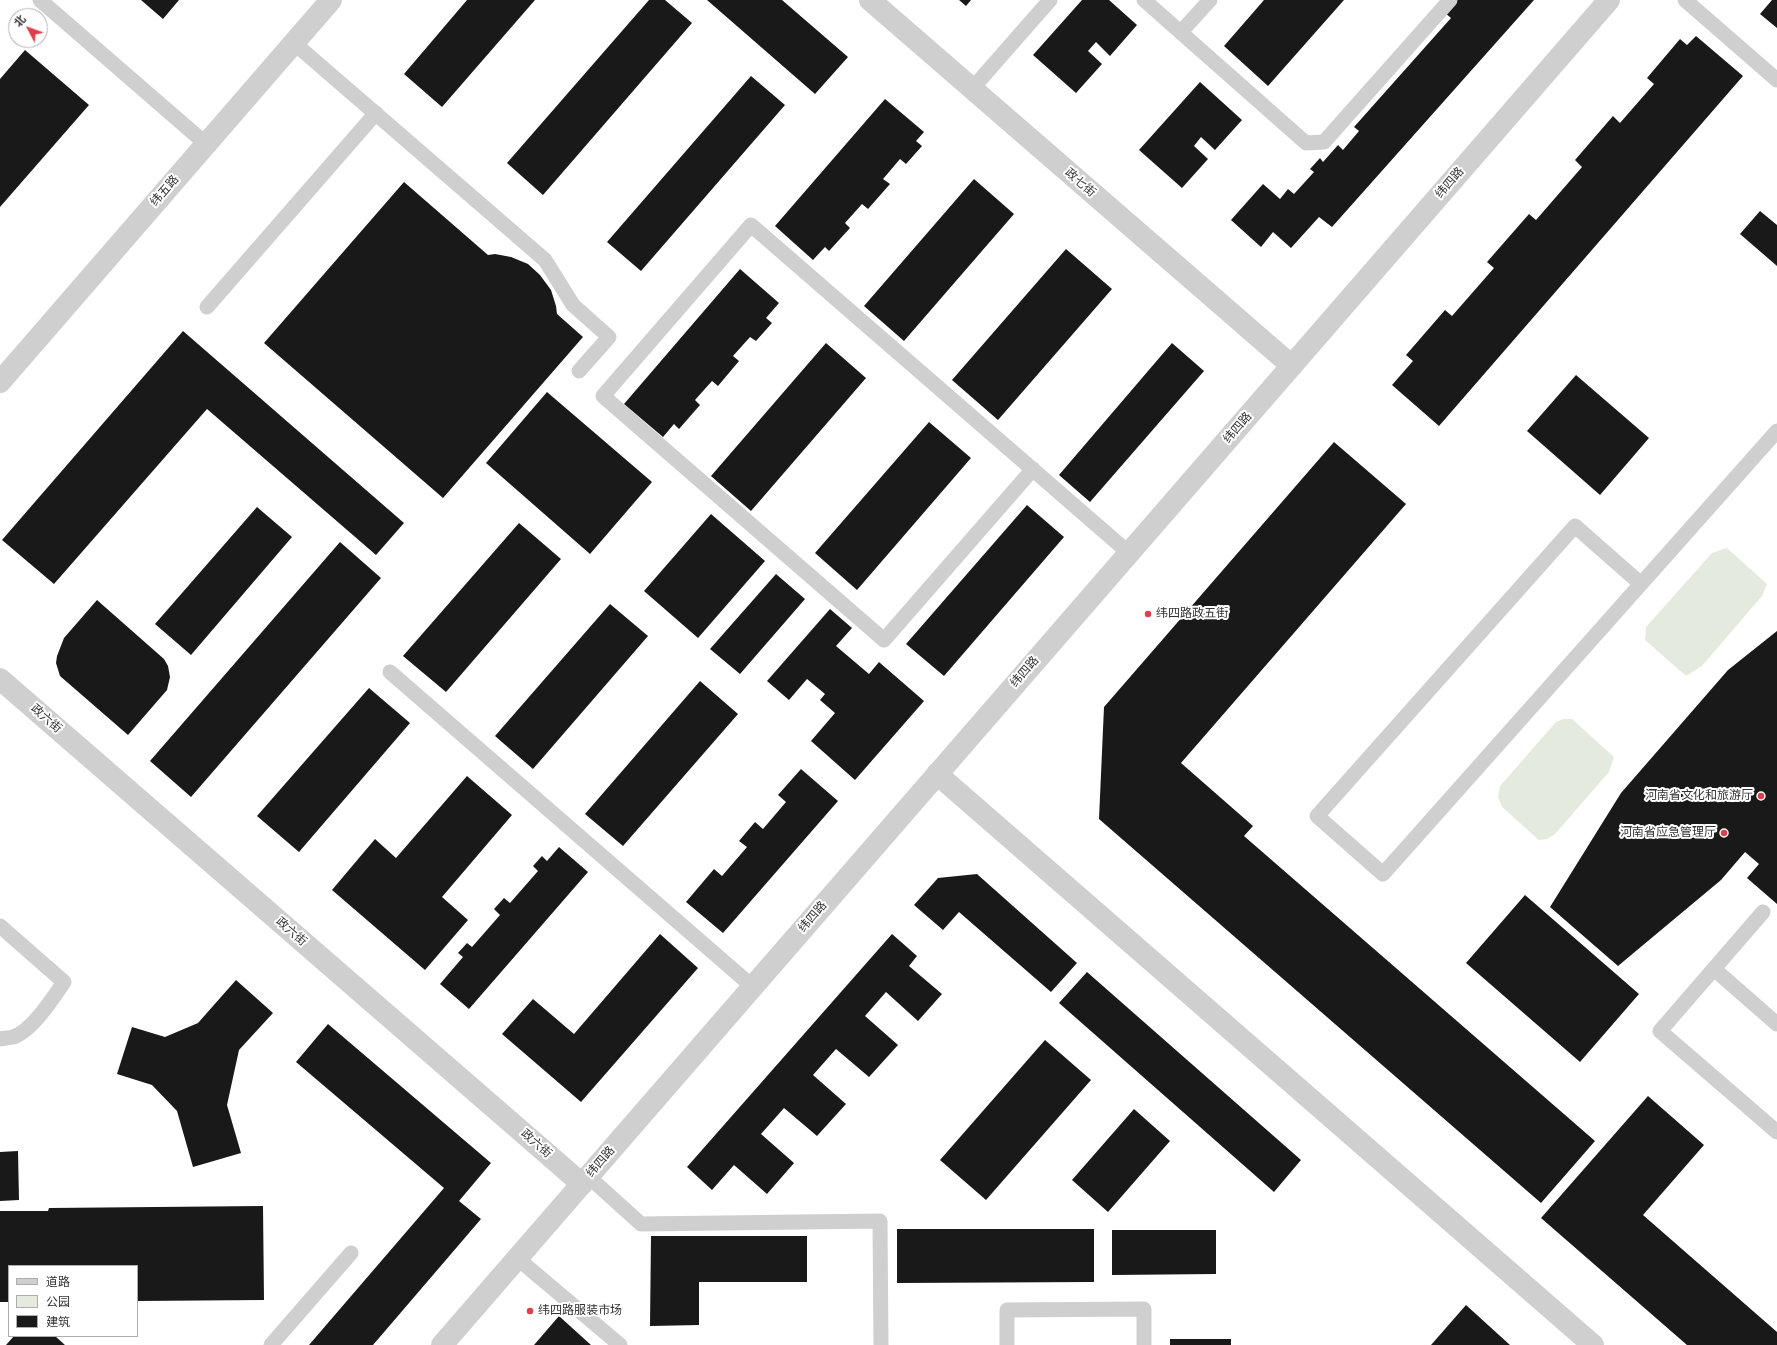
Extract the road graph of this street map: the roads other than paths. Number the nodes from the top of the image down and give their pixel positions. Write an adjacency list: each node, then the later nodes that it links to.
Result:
1 (40, 0): 15 (lane)
2 (331, 0): 11 (street, 纬五路)
3 (870, 0): 13 (street, 政七街)
4 (1050, 0): 13 (lane)
5 (1144, 0): 10 (lane)
6 (1210, 0): 10 (lane)
7 (1450, 0): 10 (lane)
8 (1609, 0): 17 (street, 纬四路)
9 (1685, 0): 12 (lane)
10 (1181, 32)
11 (294, 42): 14 (lane); 15 (street, 纬五路)
12 (1777, 80)
13 (972, 89): 17 (street, 政七街)
14 (376, 113): 16 (lane); 18 (lane)
15 (206, 144): 19 (street, 纬五路)
16 (207, 306)
17 (1292, 366): 22 (street, 纬四路)
18 (580, 371)
19 (0, 382)
20 (1777, 431): 23 (lane)
21 (1033, 469): 21 (lane); 22 (lane)
22 (1129, 553): 26 (street, 纬四路)
23 (1640, 584): 23 (lane)
24 (390, 672): 30 (lane)
25 (0, 679): 34 (street, 政六街)
26 (937, 774): 30 (street, 纬四路); 43 (street)
27 (1763, 912): 29 (lane)
28 (0, 926): 32 (lane)
29 (1714, 969): 31 (lane); 33 (lane)
30 (753, 987): 34 (street, 纬四路)
31 (1777, 1024)
32 (0, 1039)
33 (1777, 1132)
34 (585, 1180): 36 (street, 纬四路); 40 (lane)
35 (351, 1252): 37 (lane)
36 (518, 1258): 38 (street, 纬四路); 39 (lane)
37 (271, 1345)
38 (442, 1345)
39 (620, 1345)
40 (881, 1345)
41 (1007, 1345): 42 (lane)
42 (1144, 1345)
43 (1593, 1345)

